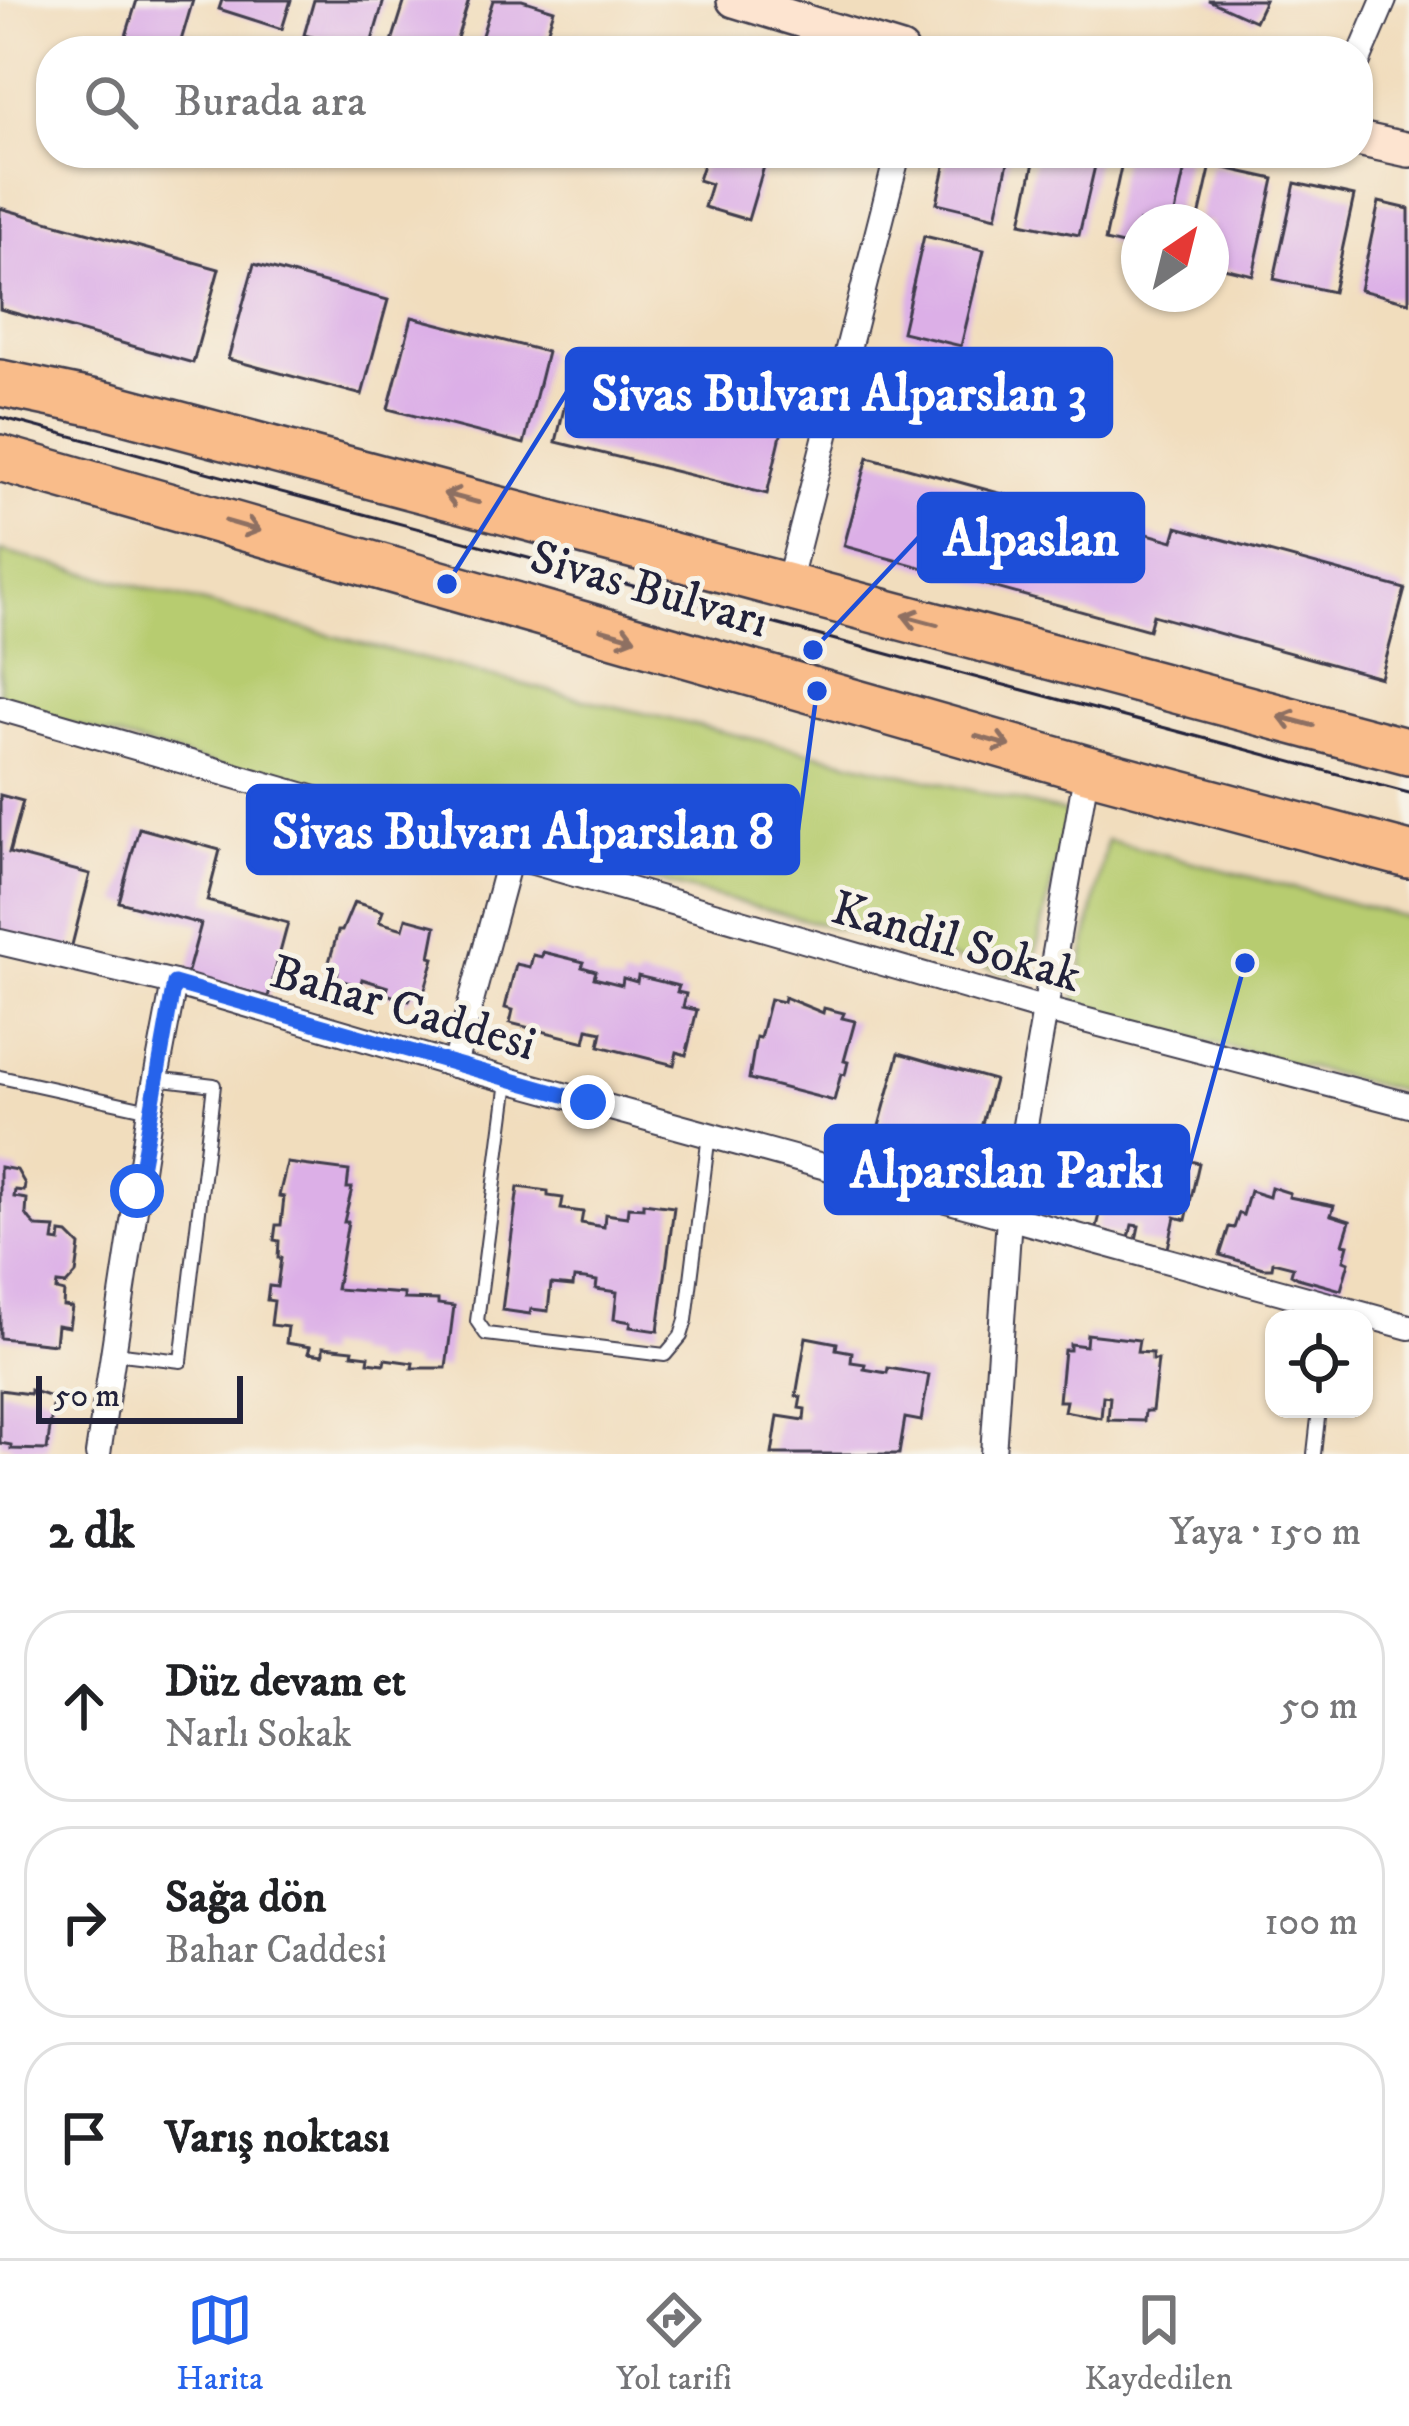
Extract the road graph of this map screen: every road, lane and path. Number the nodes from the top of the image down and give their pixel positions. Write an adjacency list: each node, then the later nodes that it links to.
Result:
1 (734, 0): 3 (street)
2 (1384, 0): 4 (street)
3 (852, 36)
4 (1369, 36)
5 (1373, 142): 6 (street)
6 (1409, 150)
7 (894, 168): 14 (street)
8 (0, 372): 10 (highway)
9 (0, 383): 10 (highway, Sivas Bulvarı)
10 (105, 404): 14 (highway, Sivas Bulvarı, one-way to 10)
11 (0, 458): 13 (highway, Sivas Bulvarı)
12 (0, 470): 13 (highway)
13 (130, 494): 17 (highway, Sivas Bulvarı, one-way to 17)
14 (788, 584): 16 (highway, Sivas Bulvarı, one-way to 14)
15 (0, 709): 19 (street, Kandil Sokak)
16 (1409, 752)
17 (1087, 769): 18 (highway, Sivas Bulvarı); 22 (street)
18 (1409, 855)
19 (510, 857): 22 (street, Kandil Sokak); 23 (street)
20 (0, 942): 21 (street, Bahar Caddesi)
21 (174, 983): 23 (street, Bahar Caddesi); 25 (street)
22 (1046, 1010): 27 (street, Kandil Sokak); 30 (street)
23 (454, 1065): 26 (street, Bahar Caddesi)
24 (0, 1077): 28 (lane)
25 (155, 1078): 28 (street); 34 (lane)
26 (508, 1080): 29 (street, Bahar Caddesi); 29 (lane)
27 (1409, 1105)
28 (150, 1110): 34 (street)
29 (709, 1135): 30 (street, Bahar Caddesi)
30 (1009, 1216): 31 (street, Bahar Caddesi); 37 (street)
31 (1323, 1310)
32 (1373, 1321): 33 (street, Bahar Caddesi)
33 (1409, 1328)
34 (113, 1352): 36 (street)
35 (1318, 1418): 38 (lane)
36 (98, 1454)
37 (993, 1454)
38 (1314, 1454)

